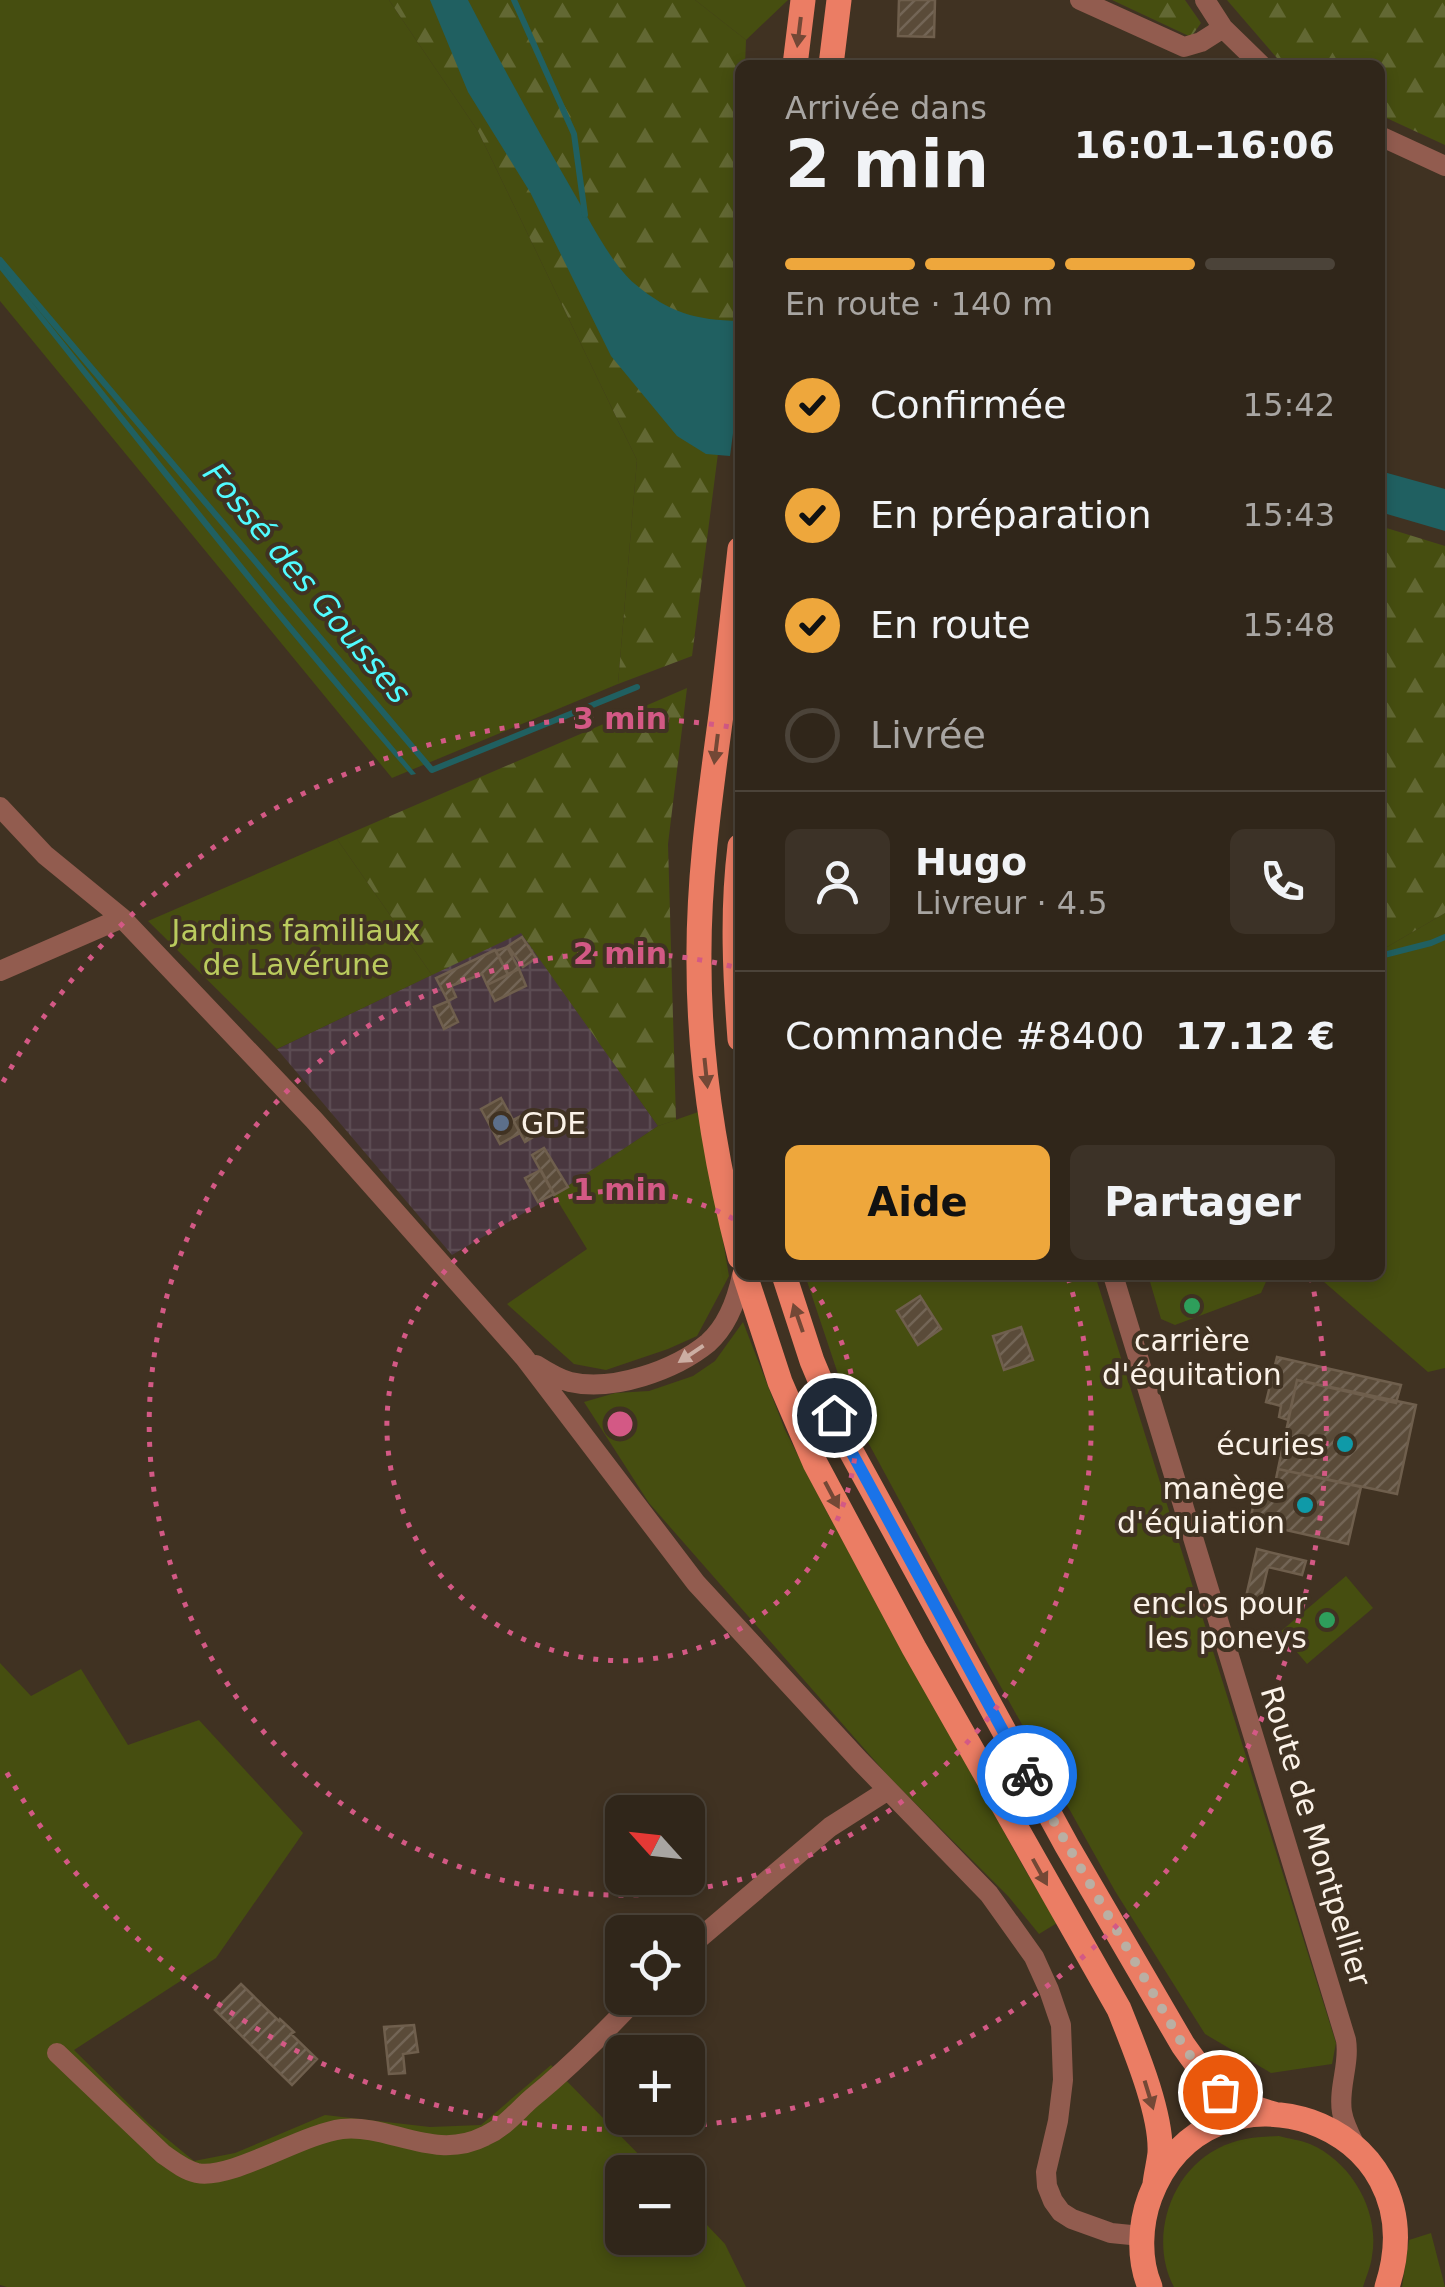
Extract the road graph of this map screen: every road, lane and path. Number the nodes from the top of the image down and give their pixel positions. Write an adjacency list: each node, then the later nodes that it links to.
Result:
1 (803, 0): 6 (main road, one-way to 6)
2 (839, 0): 7 (main road)
3 (1080, 0): 5 (street)
4 (1204, 0): 5 (street)
5 (1223, 28): 8 (street)
6 (796, 60)
7 (832, 60)
8 (1256, 60)
9 (1385, 138): 10 (street)
10 (1445, 166)
11 (735, 591): 17 (main road, one-way to 17)
12 (0, 807): 13 (street)
13 (122, 918): 15 (street); 22 (street)
14 (735, 924): 16 (main road)
15 (0, 972)
16 (735, 978)
17 (735, 1236)
18 (743, 1280): 23 (street, one-way to 23)
19 (746, 1280): 32 (main road, one-way to 32)
20 (786, 1280): 30 (main road, one-way to 20)
21 (1115, 1280): 29 (street, Route de Montpellier)
22 (524, 1357): 23 (street); 24 (street)
23 (568, 1382): 24 (street)
24 (571, 1419): 25 (street)
25 (888, 1790): 26 (street); 33 (street)
26 (705, 1934)
27 (621, 2015): 28 (street)
28 (57, 2053)
29 (1345, 2072): 30 (street); 31 (street, Route de Montpellier)
30 (1285, 2115): 31 (main road); 32 (main road)
31 (1357, 2149): 34 (main road)
32 (1155, 2184): 33 (main road)
33 (1141, 2236): 35 (main road)
34 (1392, 2280)
35 (1148, 2284)

